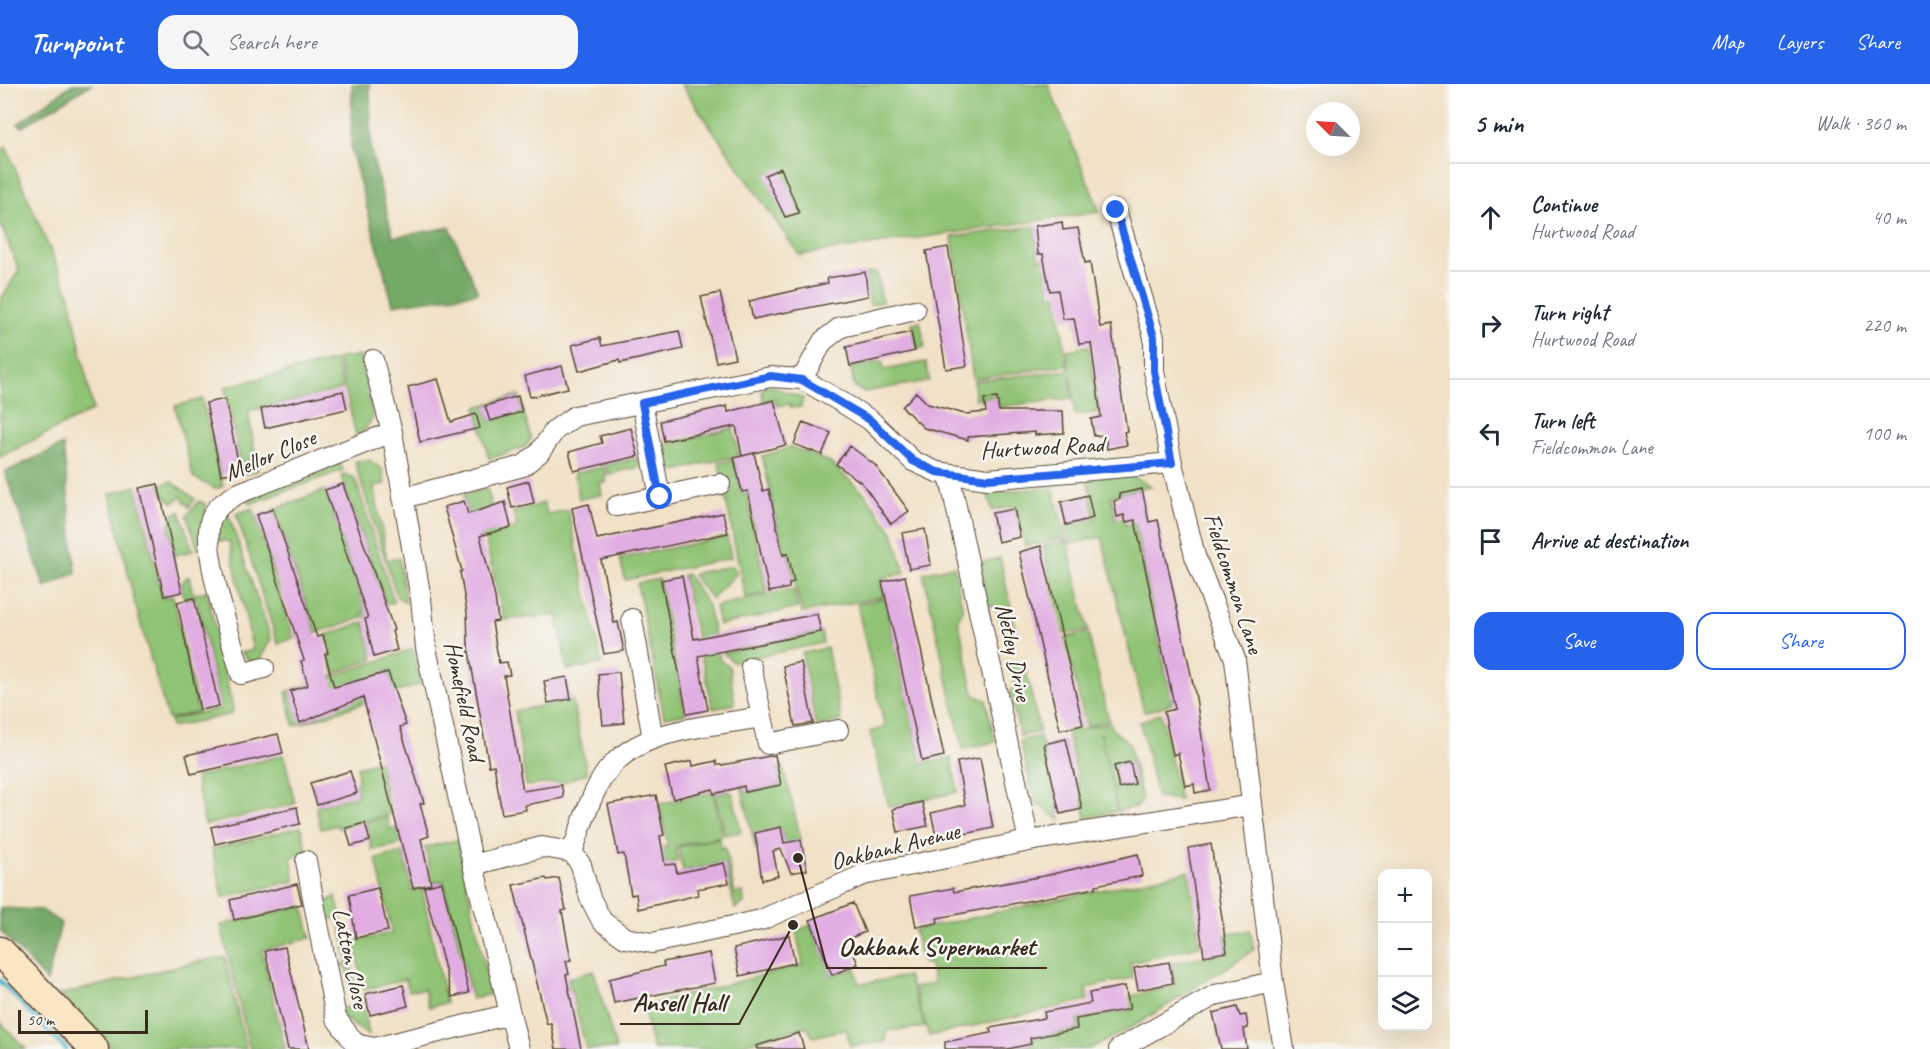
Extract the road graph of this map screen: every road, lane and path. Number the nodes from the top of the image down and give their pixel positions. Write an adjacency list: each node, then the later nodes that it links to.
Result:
1 (1116, 210): 7 (street, Fieldcommon Lane)
2 (915, 309): 4 (street)
3 (373, 360): 6 (street, Homefield Road)
4 (802, 380): 5 (street, Hurtwood Road); 8 (street, Hurtwood Road)
5 (642, 403): 10 (street); 11 (street, Hurtwood Road)
6 (392, 432): 11 (street, Homefield Road); 15 (street, Mellor Close)
7 (1172, 463): 8 (street, Hurtwood Road); 19 (street, Fieldcommon Lane)
8 (949, 474): 20 (street, Netley Drive)
9 (720, 484): 10 (street)
10 (660, 497): 12 (street)
11 (403, 498): 23 (street, Homefield Road)
12 (617, 506)
13 (632, 619): 18 (street)
14 (751, 667): 16 (street)
15 (264, 668)
16 (761, 717): 17 (street); 18 (street)
17 (838, 730)
18 (653, 739): 21 (street)
19 (1252, 805): 20 (street, Oakbank Avenue); 25 (street, Fieldcommon Lane)
20 (1029, 841): 21 (street, Oakbank Avenue)
21 (572, 852): 23 (street)
22 (306, 861): 26 (street, Latton Close)
23 (474, 866): 26 (street, Homefield Road)
24 (0, 951): 27 (street)
25 (1273, 982): 29 (street); 30 (street, Fieldcommon Lane)
26 (510, 1014): 28 (street, Homefield Road)
27 (94, 1049)
28 (519, 1049)
29 (1119, 1049)
30 (1284, 1049)

